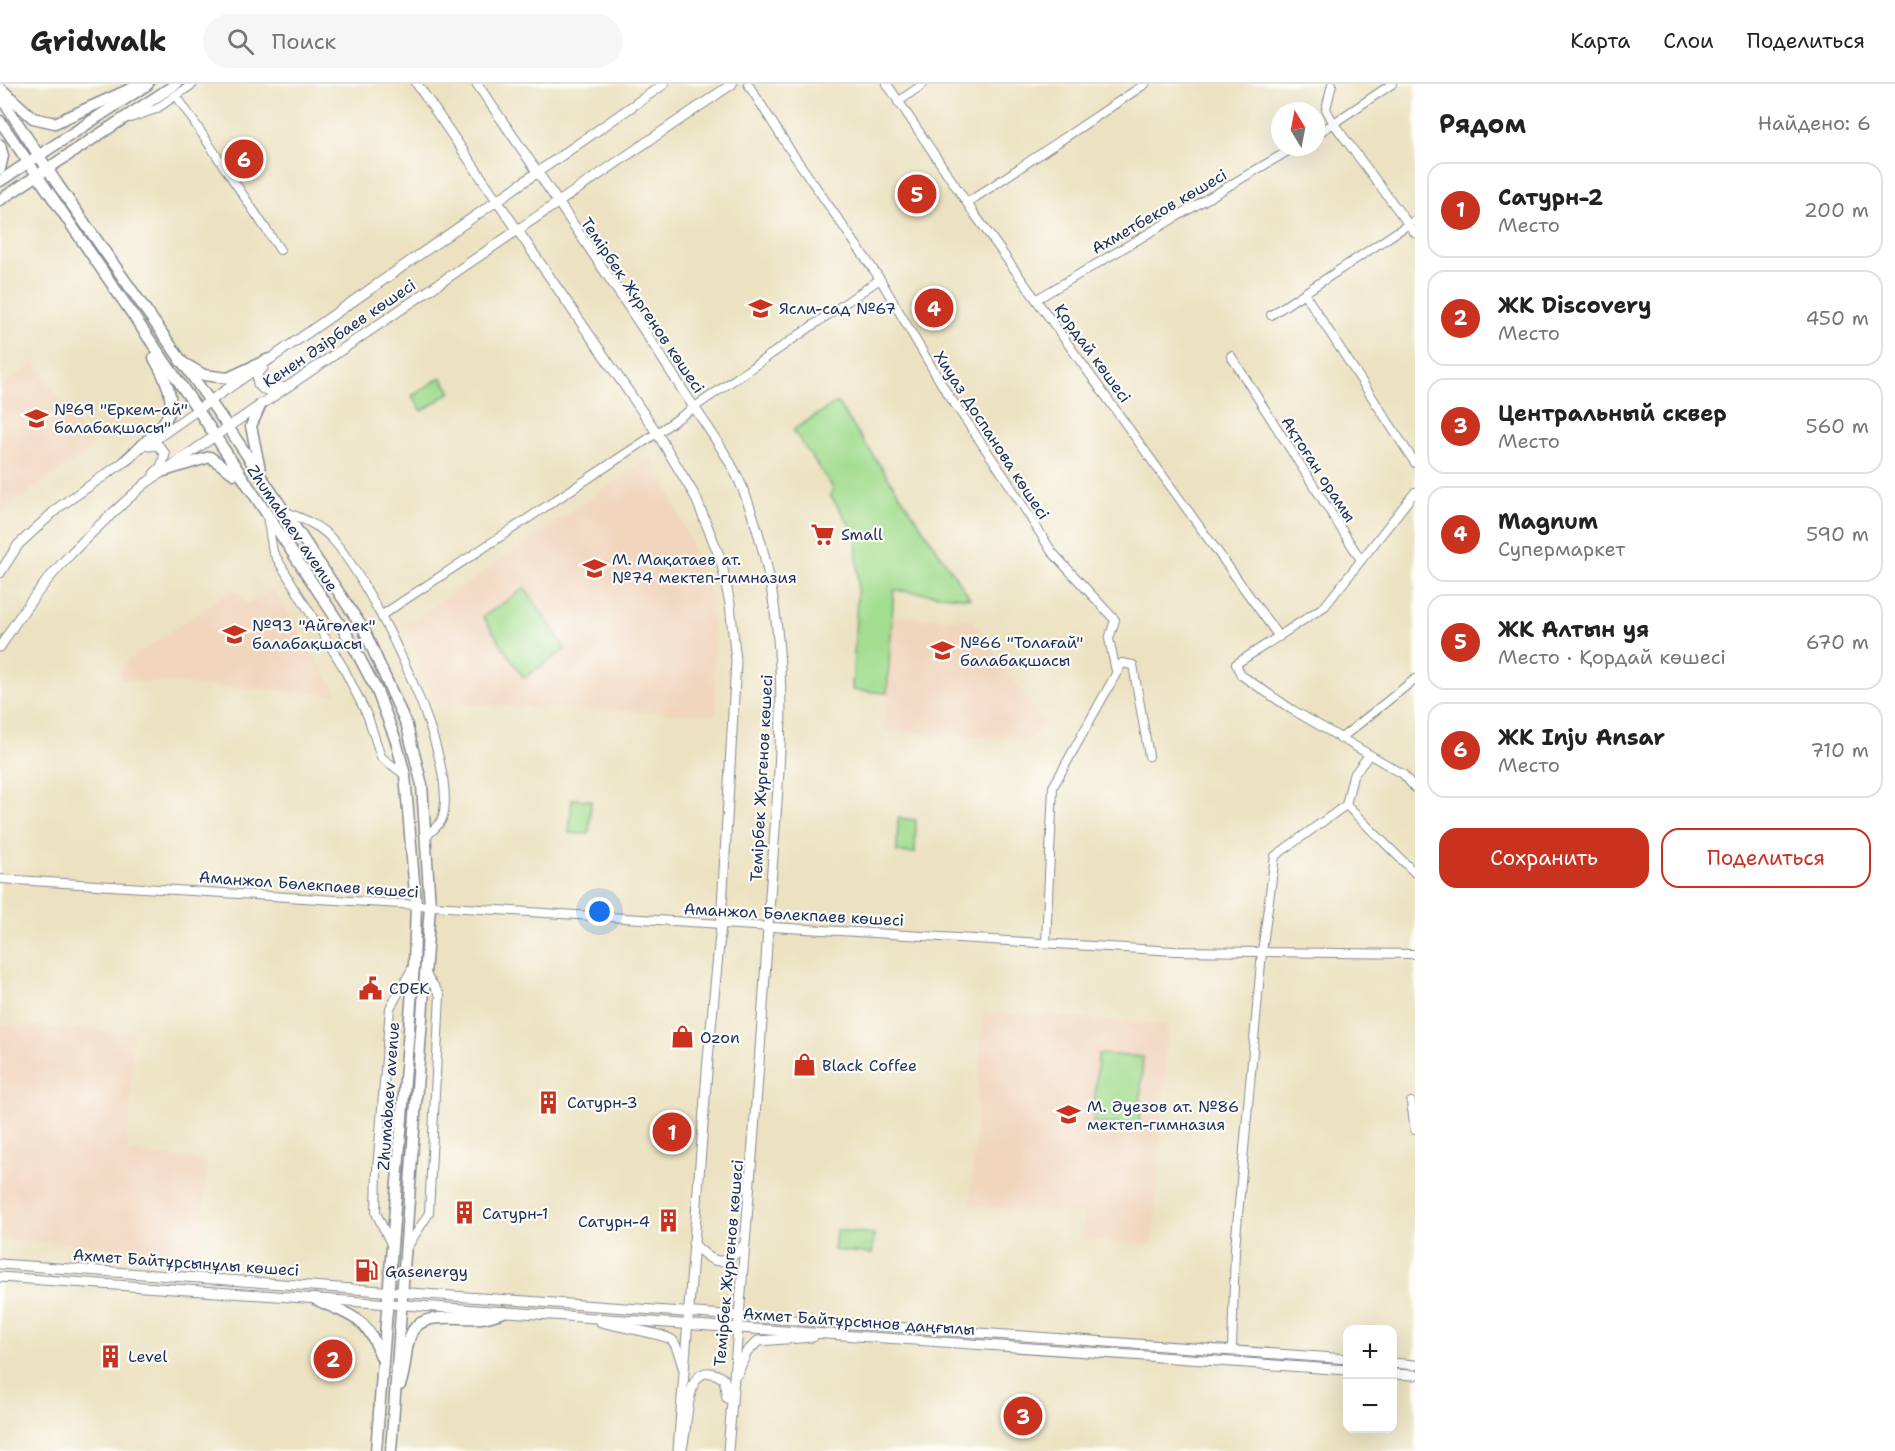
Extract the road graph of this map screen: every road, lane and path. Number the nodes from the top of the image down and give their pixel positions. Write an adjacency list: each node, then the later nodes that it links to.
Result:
1 (142, 84): 14 (main road)
2 (148, 84): 24 (main road)
3 (193, 84): 15 (street)
4 (417, 84): 32 (street, Темірбек Жүргенов көшесі)
5 (477, 84): 29 (street, Темірбек Жүргенов көшесі)
6 (664, 84): 29 (street, Кенен Әзірбаев көшесі)
7 (732, 84): 34 (street, Кенен Әзірбаев көшесі)
8 (748, 84): 40 (street, Хиуаз Доспанова көшесі)
9 (886, 84): 17 (street, Қордай көшесі)
10 (923, 84): 17 (street)
11 (1145, 84): 35 (street)
12 (1332, 84): 19 (street)
13 (1392, 84): 19 (street)
14 (0, 88)
15 (176, 90): 27 (main road); 39 (street)
16 (0, 96): 21 (main road)
17 (898, 102): 35 (street, Қордай көшесі)
18 (0, 121): 23 (main road, Zhumabaev avenue)
19 (1334, 124): 20 (street); 36 (street)
20 (1325, 130)
21 (30, 140): 23 (main road); 24 (main road)
22 (0, 145): 28 (main road)
23 (17, 147): 26 (main road, Zhumabaev avenue)
24 (39, 156): 26 (main road); 27 (main road, Zhumabaev avenue)
25 (1280, 156): 42 (street, Ахметбеков көшесі)
26 (27, 164): 30 (main road, Zhumabaev avenue); 31 (main road)
27 (46, 168): 30 (main road); 47 (main road, Zhumabaev avenue)
28 (0, 169)
29 (537, 172): 32 (street, Кенен Әзірбаев көшесі); 34 (street, Темірбек Жүргенов көшесі)
30 (35, 175): 33 (main road); 44 (main road, Zhumabaev avenue)
31 (0, 181)
32 (497, 199): 37 (street, Темірбек Жүргенов көшесі); 46 (street, Кенен Әзірбаев көшесі)
33 (0, 200)
34 (557, 202): 37 (street, Кенен Әзірбаев көшесі); 51 (street, Темірбек Жүргенов көшесі)
35 (968, 203): 42 (street, Қордай көшесі)
36 (1412, 222): 38 (street); 41 (street)
37 (517, 230): 48 (street, Кенен Әзірбаев көшесі); 54 (street, Темірбек Жүргенов көшесі)
38 (1415, 232)
39 (280, 250)
40 (880, 279): 51 (street); 71 (street, Хиуаз Доспанова көшесі)
41 (1304, 293): 43 (street); 58 (street)
42 (1037, 299): 69 (street, Қордай көшесі)
43 (1271, 315)
44 (136, 320): 52 (main road, Zhumabaev avenue); 57 (main road)
45 (1231, 356): 66 (street, Ақтоған орамы)
46 (271, 359): 47 (main road); 48 (street); 49 (street, Кенен Әзірбаев көшесі)
47 (180, 360): 49 (main road, Zhumabaev avenue)
48 (302, 377): 50 (street, Кенен Әзірбаев көшесі)
49 (210, 401): 52 (street, Кенен Әзірбаев көшесі); 53 (main road, Zhumabaev avenue)
50 (261, 404): 53 (street, Кенен Әзірбаев көшесі); 60 (main road)
51 (693, 407): 54 (street); 85 (street, Темірбек Жүргенов көшесі)
52 (198, 410): 55 (main road, Zhumabaev avenue); 56 (street)
53 (228, 427): 55 (street, Кенен Әзірбаев көшесі); 60 (main road, Zhumabaev avenue)
54 (657, 433): 68 (street); 84 (street, Темірбек Жүргенов көшесі)
55 (213, 436): 59 (street, Кенен Әзірбаев көшесі); 63 (main road, Zhumabaev avenue)
56 (142, 448): 57 (street); 61 (street)
57 (126, 460): 67 (street)
58 (1415, 463)
59 (164, 471): 61 (street, Кенен Әзірбаев көшесі); 63 (main road)
60 (262, 479): 64 (main road, Zhumabaev avenue)
61 (146, 483): 70 (street, Кенен Әзірбаев көшесі)
62 (1415, 492): 66 (street)
63 (258, 501): 65 (main road, Zhumabaev avenue)
64 (282, 510): 68 (street); 79 (main road, Zhumabaev avenue)
65 (266, 515): 76 (main road, Zhumabaev avenue); 76 (street)
66 (1361, 560): 69 (street)
67 (0, 573)
68 (382, 615): 79 (street)
69 (1279, 637): 73 (street)
70 (0, 647)
71 (1116, 671): 75 (street); 86 (street)
72 (1415, 680): 73 (street)
73 (1340, 739): 74 (street)
74 (1369, 755): 77 (street); 78 (street)
75 (1149, 756)
76 (405, 775): 82 (main road, Zhumabaev avenue)
77 (1415, 788)
78 (1346, 805): 80 (street); 87 (street)
79 (427, 836): 83 (main road, Zhumabaev avenue)
80 (1415, 873)
81 (0, 879): 82 (street, Аманжол Бөлекпаев көшесі)
82 (416, 905): 83 (street, Аманжол Бөлекпаев көшесі); 89 (main road, Zhumabaev avenue)
83 (430, 906): 84 (street, Аманжол Бөлекпаев көшесі); 90 (main road, Zhumabaev avenue)
84 (722, 924): 85 (street, Аманжол Бөлекпаев көшесі); 93 (street, Темірбек Жүргенов көшесі)
85 (768, 926): 86 (street, Аманжол Бөлекпаев көшесі); 95 (street, Темірбек Жүргенов көшесі)
86 (1046, 942): 87 (street, Аманжол Бөлекпаев көшесі)
87 (1262, 952): 88 (street, Аманжол Бөлекпаев көшесі); 114 (street)
88 (1415, 954)
89 (414, 965): 94 (main road, Zhumabaev avenue); 94 (street)
90 (424, 972): 96 (main road, Zhumabaev avenue); 96 (street)
91 (1411, 1102): 92 (street)
92 (1415, 1131)
93 (693, 1243): 95 (street); 105 (street, Темірбек Жүргенов көшесі)
94 (392, 1244): 100 (main road, Zhumabaev avenue)
95 (744, 1244): 107 (street, Темірбек Жүргенов көшесі)
96 (405, 1250): 102 (main road, Zhumabaev avenue)
97 (0, 1264): 99 (street, Ахмет Байтұрсынұлы көшесі)
98 (0, 1277): 101 (street, Ахмет Байтұрсынұлы көшесі)
99 (370, 1291): 100 (street, Ахмет Байтұрсынов даңғылы)
100 (387, 1292): 102 (street, Ахмет Байтұрсынов даңғылы); 104 (main road, Zhumabaev avenue)
101 (315, 1299): 103 (street, Ахмет Байтұрсынұлы көшесі); 116 (main road)
102 (402, 1299): 104 (street, Ахмет Байтұрсынов даңғылы); 105 (street, Ахмет Байтұрсынов даңғылы); 106 (street, Ахмет Байтұрсынов даңғылы); 124 (main road, Zhumabaev avenue)
103 (368, 1303): 104 (street, Ахмет Байтұрсынов даңғылы)
104 (386, 1304): 116 (main road, Zhumabaev avenue)
105 (688, 1311): 107 (street, Ахмет Байтұрсынов даңғылы); 109 (street, Темірбек Жүргенов көшесі)
106 (504, 1312): 108 (street, Ахмет Байтұрсынов даңғылы); 124 (main road)
107 (739, 1315): 110 (street, Темірбек Жүргенов көшесі); 112 (street, Ахмет Байтұрсынов даңғылы)
108 (584, 1317): 109 (street, Ахмет Байтұрсынов даңғылы); 119 (street)
109 (687, 1325): 110 (street, Ахмет Байтұрсынов даңғылы); 119 (street, Темірбек Жүргенов көшесі)
110 (738, 1328): 111 (street, Ахмет Байтұрсынов даңғылы); 123 (street, Темірбек Жүргенов көшесі)
111 (840, 1335): 113 (street, Ахмет Байтұрсынов даңғылы); 123 (street)
112 (1043, 1339): 113 (street); 114 (street, Ахмет Байтұрсынов даңғылы)
113 (1042, 1349): 120 (street, Ахмет Байтұрсынов даңғылы)
114 (1232, 1350): 115 (street, Ахмет Байтұрсынов даңғылы)
115 (1343, 1359)
116 (382, 1361): 125 (main road, Zhumabaev avenue)
117 (1397, 1363): 118 (street)
118 (1415, 1365)
119 (684, 1369): 127 (street, Темірбек Жүргенов көшесі)
120 (1343, 1370)
121 (1397, 1374): 122 (street)
122 (1415, 1376)
123 (733, 1385): 129 (street, Темірбек Жүргенов көшесі)
124 (394, 1399): 126 (main road, Zhumabaev avenue)
125 (376, 1451)
126 (391, 1451)
127 (680, 1451): 128 (street)
128 (723, 1451)
129 (728, 1451)

